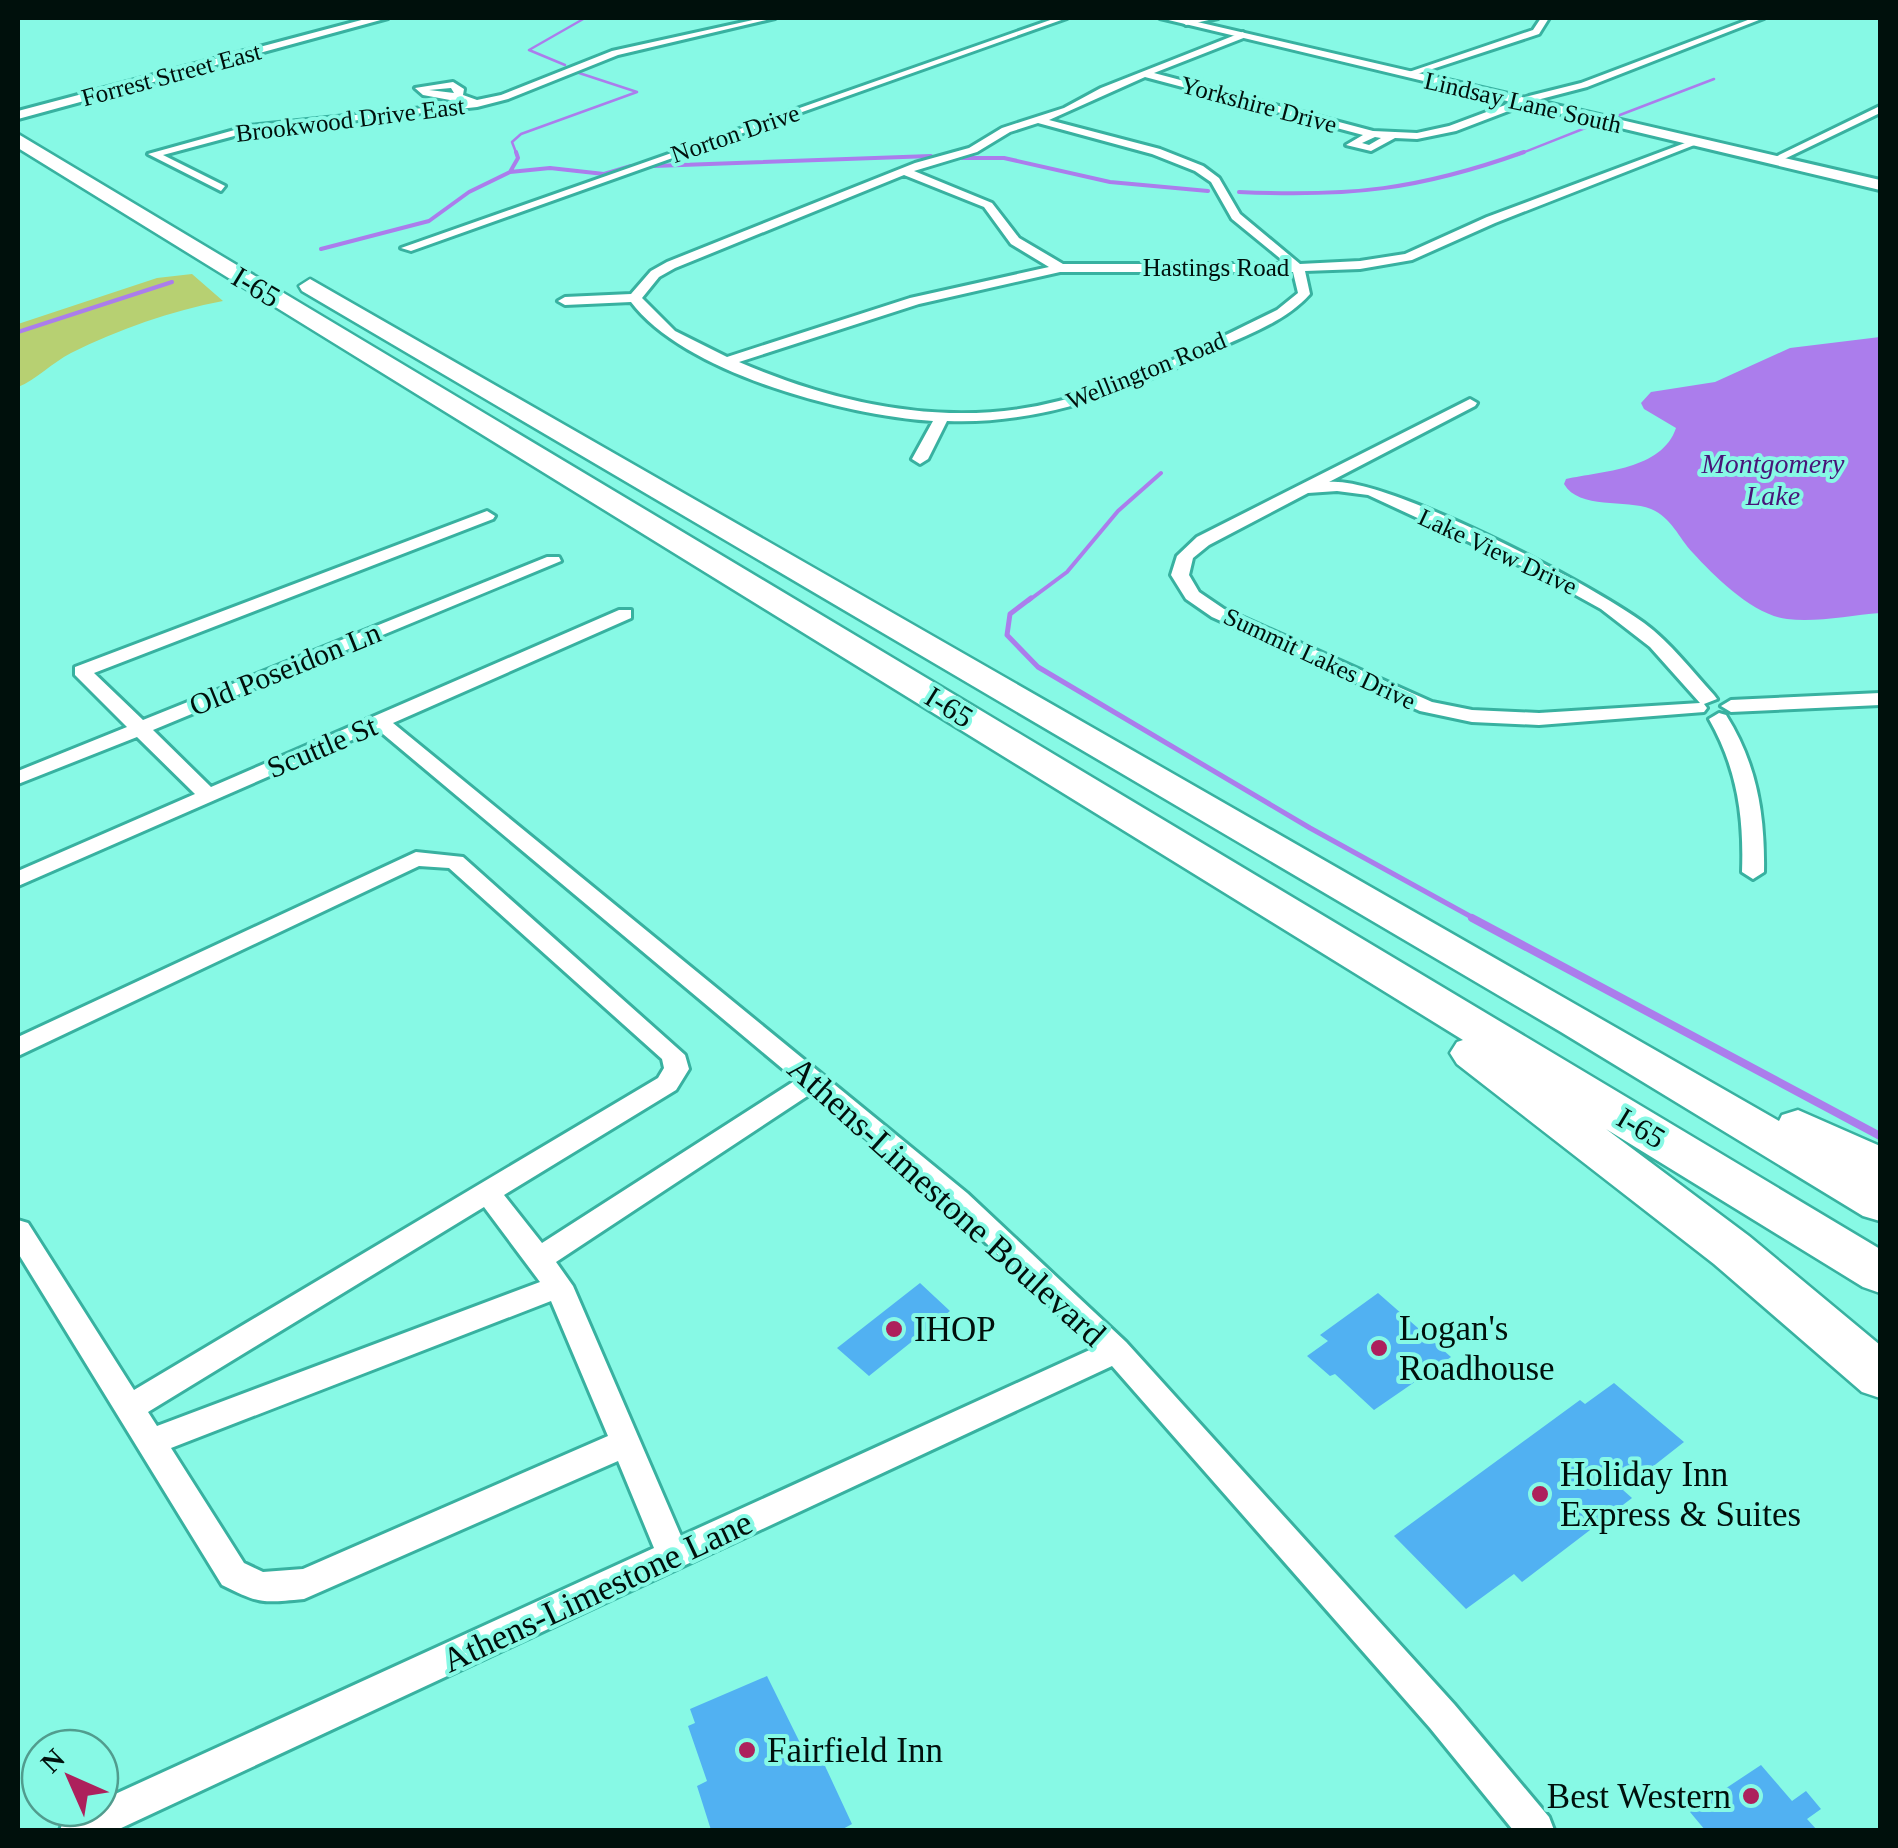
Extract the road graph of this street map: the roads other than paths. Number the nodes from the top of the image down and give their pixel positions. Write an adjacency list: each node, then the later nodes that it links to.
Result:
1 (337, 18): 9 (street)
2 (382, 18): 9 (street, Forrest Street East)
3 (770, 18): 16 (street, Brookwood Drive East)
4 (1063, 18): 29 (street, Norton Drive)
5 (1166, 18): 10 (street, Lindsay Lane South)
6 (1214, 18): 10 (street)
7 (1545, 18): 13 (street)
8 (1760, 18): 15 (street, Yorkshire Drive)
9 (352, 20): 18 (street, Forrest Street East)
10 (1192, 20): 11 (street, Lindsay Lane South)
11 (1243, 36): 12 (street); 13 (street, Lindsay Lane South)
12 (1145, 74): 19 (street); 20 (street, Yorkshire Drive)
13 (1408, 74): 15 (street, Lindsay Lane South)
14 (456, 96): 16 (street)
15 (1524, 102): 21 (street, Yorkshire Drive); 23 (street, Lindsay Lane South)
16 (477, 104): 27 (street, Brookwood Drive East)
17 (1880, 109): 24 (street)
18 (18, 115): 28 (highway)
19 (1038, 120): 25 (street); 31 (street)
20 (1373, 134): 21 (street, Yorkshire Drive); 21 (street, Yorkshire Drive)
21 (1391, 136)
22 (18, 140): 54 (highway, I-65)
23 (1697, 142): 24 (street, Lindsay Lane South); 31 (street, Hastings Road)
24 (1774, 160): 26 (street, Lindsay Lane South)
25 (904, 171): 30 (street); 33 (street)
26 (1880, 185)
27 (221, 188)
28 (178, 208)
29 (407, 248)
30 (1060, 268): 31 (street, Hastings Road); 35 (street, Hastings Road)
31 (1296, 268): 37 (street, Wellington Road)
32 (290, 274): 55 (highway)
33 (635, 298): 34 (street); 35 (street, Wellington Road)
34 (564, 301)
35 (726, 362): 37 (street, Wellington Road)
36 (1470, 403): 38 (street, Summit Lakes Drive)
37 (942, 417): 39 (street)
38 (1363, 457): 40 (street, Summit Lakes Drive); 41 (street)
39 (920, 459)
40 (1298, 490): 41 (street, Lake View Drive); 46 (street, Summit Lakes Drive)
41 (1372, 491): 46 (street, Lake View Drive)
42 (487, 516): 49 (street)
43 (553, 561): 49 (street, Old Poseidon Ln)
44 (625, 614): 48 (street, Scuttle St)
45 (1880, 700): 47 (street)
46 (1702, 704): 47 (street)
47 (1725, 713): 52 (street)
48 (380, 722): 51 (street, Scuttle St); 57 (street, Athens-Limestone Boulevard)
49 (140, 728): 50 (street, Old Poseidon Ln); 51 (street)
50 (18, 778)
51 (209, 796): 53 (street, Scuttle St)
52 (1753, 872)
53 (18, 879)
54 (1289, 916): 63 (highway, I-65); 66 (highway)
55 (1576, 1022): 58 (highway); 60 (highway)
56 (18, 1046): 59 (street)
57 (814, 1080): 62 (street); 65 (street, Athens-Limestone Boulevard)
58 (1880, 1166)
59 (487, 1192): 62 (street); 67 (street)
60 (1880, 1203)
61 (18, 1231): 67 (street)
62 (540, 1258): 64 (street)
63 (1880, 1273)
64 (560, 1286): 68 (street); 69 (street)
65 (1116, 1351): 70 (street, Athens-Limestone Lane); 72 (street, Athens-Limestone Boulevard)
66 (1880, 1376)
67 (129, 1408): 68 (street)
68 (151, 1442): 69 (street)
69 (623, 1444): 70 (street)
70 (673, 1555): 71 (street, Athens-Limestone Lane)
71 (78, 1830)
72 (1536, 1830)

